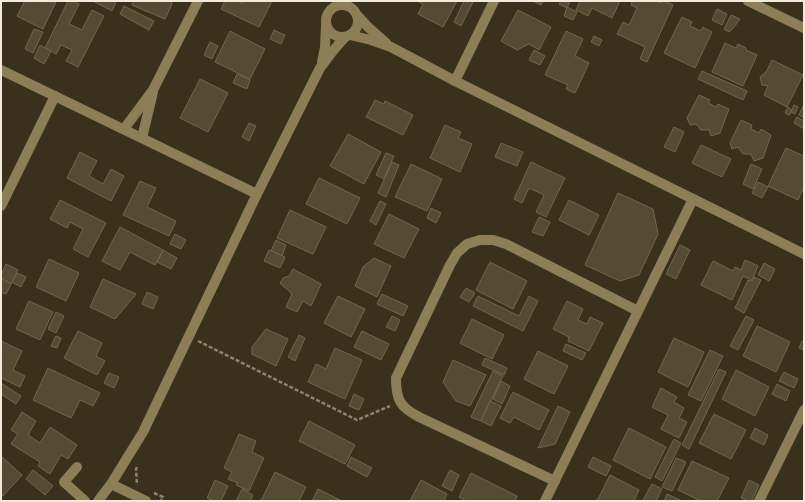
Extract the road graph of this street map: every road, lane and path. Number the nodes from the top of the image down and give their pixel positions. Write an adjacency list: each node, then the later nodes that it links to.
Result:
1 (198, 1): 14 (street)
2 (494, 1): 13 (street)
3 (748, 1): 8 (street)
4 (341, 3): 5 (street); 7 (street)
5 (354, 4): 6 (street)
6 (358, 16): 9 (street); 10 (street)
7 (326, 25): 9 (street); 11 (street)
8 (804, 28)
9 (348, 36): 10 (street); 11 (street)
10 (391, 47): 13 (street)
11 (320, 68): 18 (street)
12 (1, 70): 15 (street)
13 (455, 81): 19 (street)
14 (153, 90): 16 (street); 17 (street)
15 (55, 96): 16 (street); 20 (street)
16 (124, 129): 17 (street)
17 (142, 138): 18 (street)
18 (257, 194): 23 (street)
19 (693, 199): 21 (street); 22 (street)
20 (1, 206)
21 (804, 254)
22 (638, 311): 24 (street); 28 (street)
23 (189, 336): 24 (path); 29 (street)
24 (400, 402): 28 (street)
25 (804, 410): 37 (street)
26 (139, 462): 30 (path)
27 (78, 467): 32 (street)
28 (555, 481): 36 (street)
29 (111, 484): 33 (street); 34 (street)
30 (143, 488)
31 (150, 491): 35 (path)
32 (85, 501)
33 (98, 501)
34 (146, 501)
35 (161, 501)
36 (545, 501)
37 (759, 501)

